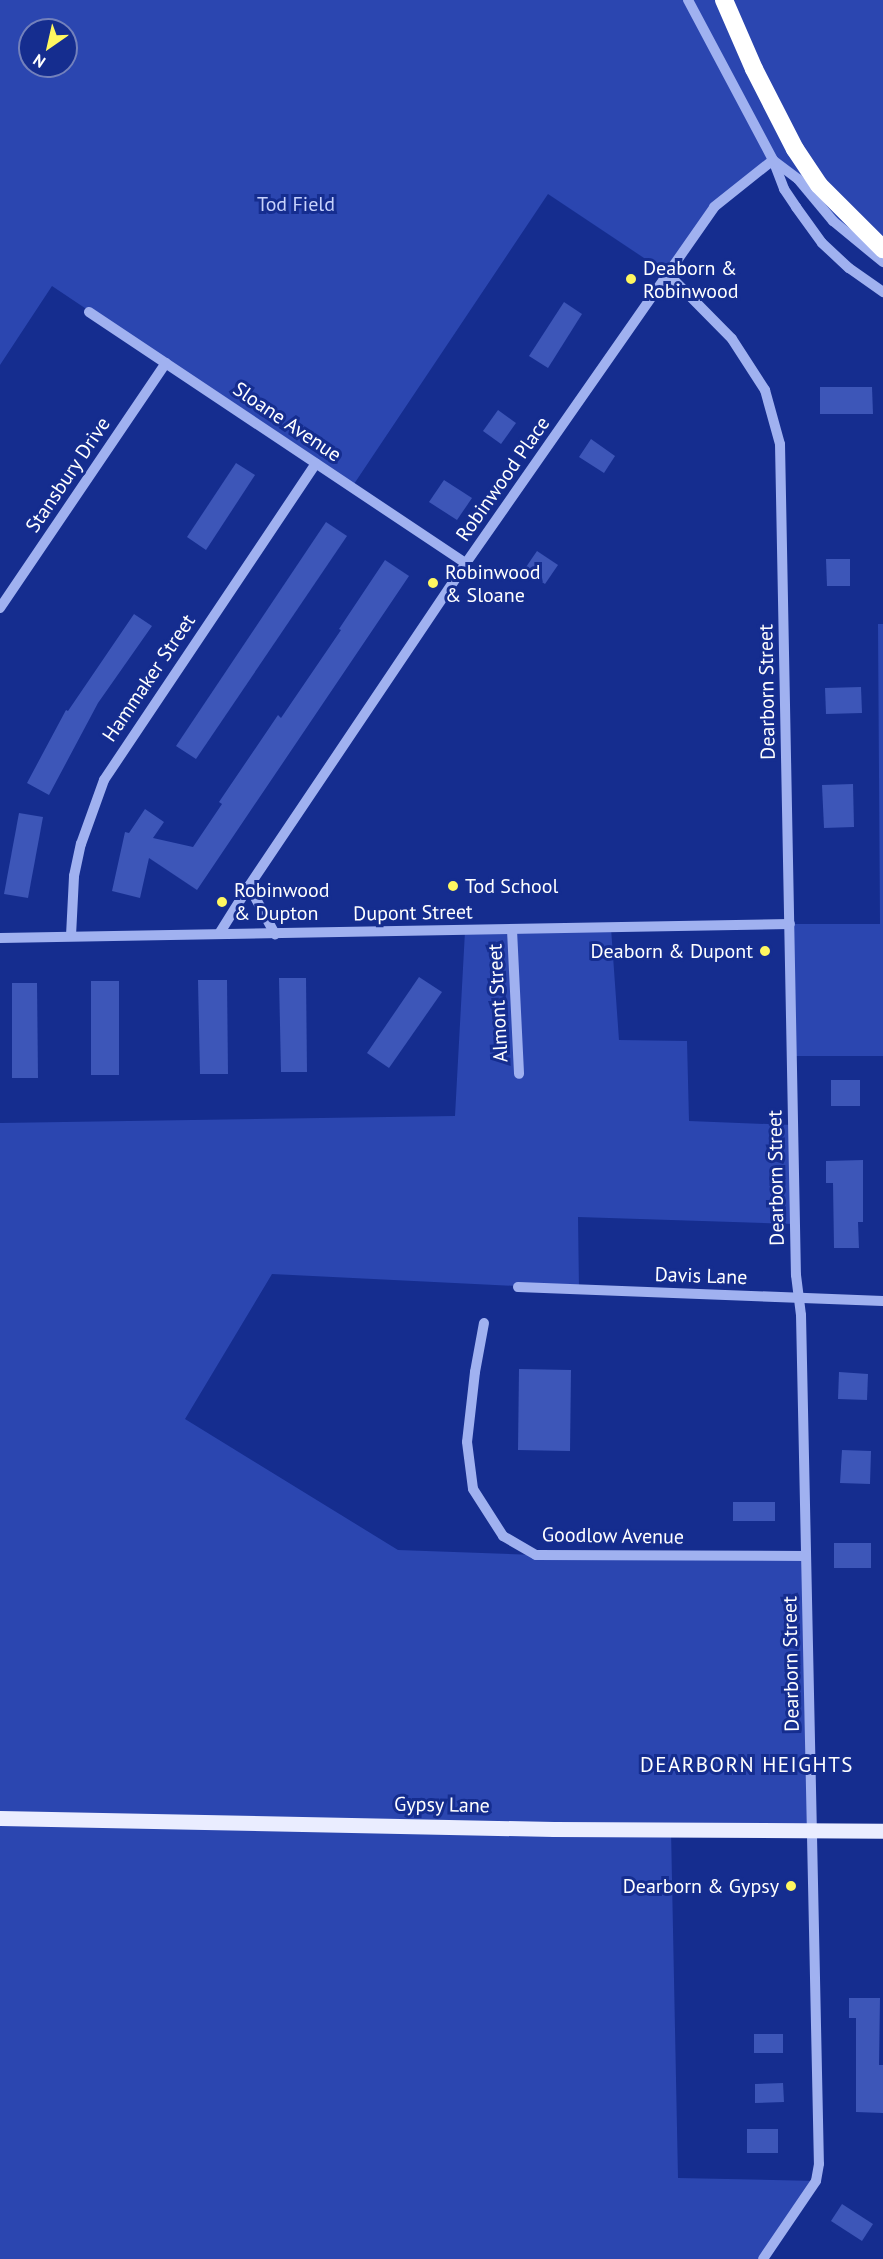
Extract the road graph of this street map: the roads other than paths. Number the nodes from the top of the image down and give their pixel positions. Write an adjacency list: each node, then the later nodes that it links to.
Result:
1 (688, 0): 3 (street)
2 (724, 0): 4 (highway)
3 (773, 160): 5 (street); 6 (street); 7 (street)
4 (883, 249)
5 (883, 262)
6 (668, 274): 11 (street, Robinwood Place); 14 (street, Dearborn Street)
7 (883, 292)
8 (89, 312): 9 (street, Sloane Avenue)
9 (166, 363): 10 (street, Sloane Avenue); 12 (street, Stansbury Drive)
10 (316, 463): 11 (street, Sloane Avenue); 18 (street, Hammaker Street)
11 (466, 562): 13 (street, Robinwood Place)
12 (0, 608)
13 (249, 886): 16 (street, Robinwood Place); 17 (street)
14 (790, 924): 15 (street, Dupont Street); 22 (street, Dearborn Street)
15 (512, 930): 17 (street, Dupont Street); 20 (street, Almont Street)
16 (219, 934): 17 (street, Dupont Street); 18 (street, Dupont Street)
17 (275, 934)
18 (71, 936): 19 (street, Dupont Street)
19 (0, 938)
20 (519, 1074)
21 (518, 1287): 22 (street, Davis Lane)
22 (799, 1298): 23 (street, Davis Lane); 25 (street, Dearborn Street)
23 (883, 1301)
24 (484, 1323): 25 (street, Goodlow Avenue)
25 (806, 1556): 27 (street, Dearborn Street)
26 (0, 1818): 27 (main road, Gypsy Lane)
27 (812, 1831): 28 (main road, Gypsy Lane); 29 (street, Dearborn Street)
28 (883, 1832)
29 (763, 2259)

